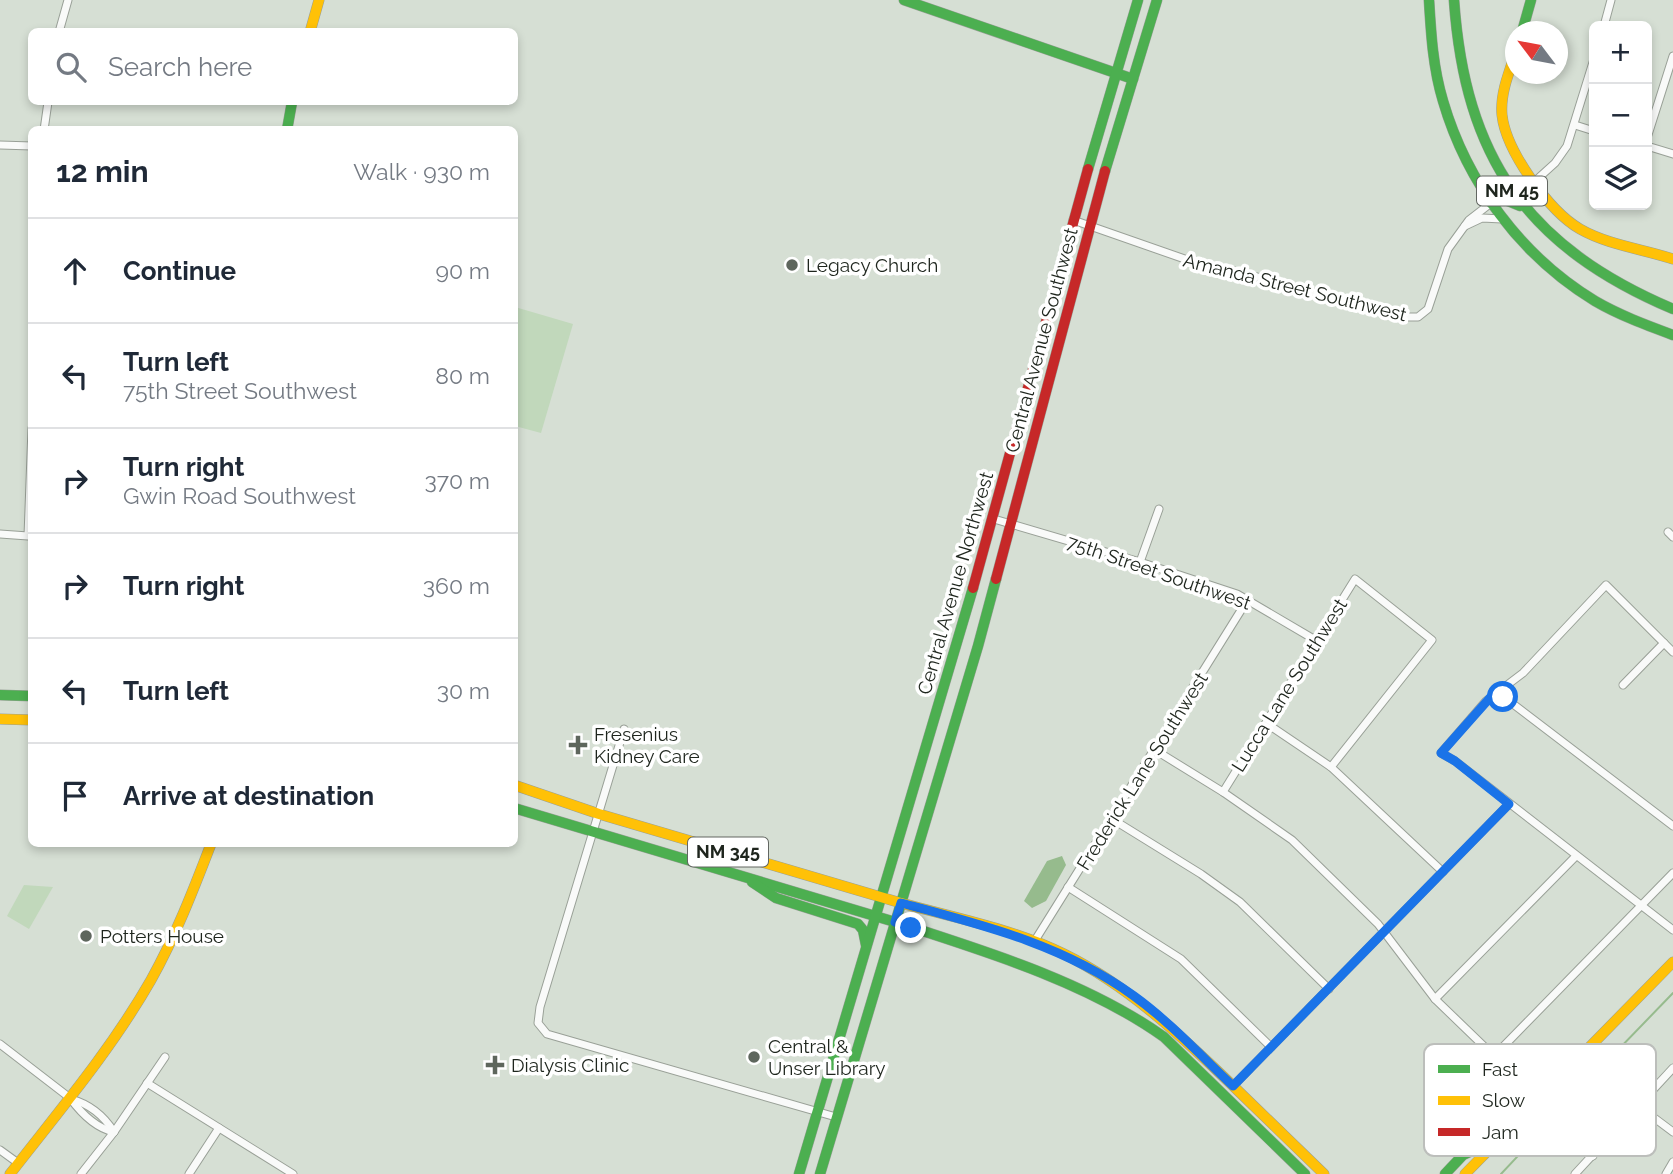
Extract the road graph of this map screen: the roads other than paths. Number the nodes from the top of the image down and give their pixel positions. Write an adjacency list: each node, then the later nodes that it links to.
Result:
1 (68, 0): 12 (street)
2 (319, 0): 13 (main road)
3 (904, 0): 15 (main road)
4 (1138, 0): 15 (main road, Central Avenue Northwest)
5 (1157, 0): 17 (main road, Central Avenue Southwest)
6 (1429, 0): 33 (main road, NM 45)
7 (1454, 0): 34 (main road, NM 45)
8 (1531, 0): 10 (main road)
9 (1611, 0): 11 (street)
10 (1525, 21)
11 (1605, 21)
12 (60, 28)
13 (311, 28)
14 (1672, 60): 21 (street)
15 (1117, 72): 17 (main road); 26 (main road, Central Avenue Northwest)
16 (1589, 76): 22 (street)
17 (1133, 79): 29 (main road, Central Avenue Southwest)
18 (1505, 84): 32 (main road)
19 (48, 105): 23 (street)
20 (291, 105): 24 (main road)
21 (1652, 122)
22 (1575, 125): 25 (street); 32 (street)
23 (45, 126)
24 (288, 126)
25 (1589, 129)
26 (1097, 140): 29 (main road); 36 (main road, Central Avenue Northwest)
27 (0, 145): 28 (street)
28 (28, 146)
29 (1113, 146): 37 (main road, Central Avenue Southwest)
30 (1650, 147): 31 (street)
31 (1673, 154)
32 (1534, 181): 39 (main road)
33 (1491, 203): 34 (main road); 35 (main road, NM 45); 38 (street, Amanda Street Southwest)
34 (1527, 212): 40 (main road, NM 45)
35 (1502, 219): 38 (street); 41 (main road, NM 45)
36 (1073, 220): 37 (street, Amanda Street Southwest); 43 (main road, Central Avenue Northwest)
37 (1089, 225): 38 (street, Amanda Street Southwest); 44 (main road, Central Avenue Southwest)
38 (1465, 226)
39 (1673, 259)
40 (1673, 309)
41 (1673, 335)
42 (1159, 509): 47 (street)
43 (994, 519): 44 (street, 75th Street Southwest); 76 (main road, Central Avenue Northwest)
44 (1012, 524): 47 (street, 75th Street Southwest); 77 (main road, Central Avenue Southwest)
45 (0, 534): 46 (street)
46 (28, 536)
47 (1140, 562): 48 (street, 75th Street Southwest)
48 (1248, 599): 49 (street, 75th Street Southwest); 60 (street, Frederick Lane Southwest)
49 (1317, 641): 58 (street, Lucca Lane Southwest); 61 (street, Lucca Lane Southwest)
50 (1664, 643): 51 (street); 52 (street); 53 (street)
51 (1673, 652)
52 (1623, 685)
53 (1496, 691): 64 (street); 68 (street)
54 (0, 695): 55 (main road)
55 (28, 696)
56 (0, 719): 57 (main road)
57 (28, 720)
58 (1266, 723): 61 (street); 63 (street, Lucca Lane Southwest)
59 (624, 730): 66 (street)
60 (1155, 750): 63 (street); 67 (street, Frederick Lane Southwest)
61 (1331, 767): 72 (street)
62 (518, 786): 66 (main road, NM 345)
63 (1223, 792): 82 (street)
64 (1509, 804): 71 (street); 72 (street)
65 (518, 809): 69 (main road, NM 345)
66 (599, 814): 69 (street); 76 (main road, NM 345)
67 (1112, 819): 75 (street, Frederick Lane Southwest); 86 (street)
68 (1673, 826)
69 (594, 832): 74 (main road, NM 345); 99 (street)
70 (210, 847): 98 (main road)
71 (1576, 856): 78 (street); 87 (street)
72 (1443, 872): 82 (street)
73 (1673, 873): 78 (street)
74 (743, 876): 79 (main road, NM 345); 84 (main road)
75 (1068, 887): 83 (street, Frederick Lane Southwest); 92 (street)
76 (882, 897): 77 (main road, NM 345); 79 (main road, Central Avenue Northwest)
77 (901, 903): 80 (main road, Central Avenue Southwest); 83 (main road)
78 (1641, 905): 81 (street); 90 (street)
79 (876, 916): 80 (main road, NM 345); 84 (main road, Central Avenue Northwest)
80 (895, 922): 100 (main road, Central Avenue Southwest); 117 (main road)
81 (1673, 930)
82 (1385, 932): 86 (street); 87 (street)
83 (1034, 942): 97 (main road)
84 (867, 947): 99 (main road, Central Avenue Northwest)
85 (1673, 962): 91 (main road)
86 (1329, 989): 92 (street)
87 (1435, 999): 89 (street)
88 (0, 1044): 98 (street)
89 (1482, 1044)
90 (1506, 1044)
91 (1592, 1044)
92 (1272, 1047): 97 (street)
93 (165, 1057): 95 (street)
94 (1673, 1068): 96 (street)
95 (147, 1083): 102 (street); 103 (street)
96 (1656, 1085)
97 (1233, 1086): 118 (main road)
98 (70, 1098): 103 (street); 110 (main road)
99 (818, 1111): 100 (street); 115 (main road, Central Avenue Northwest)
100 (836, 1117): 116 (main road, Central Avenue Southwest)
101 (1656, 1119): 104 (street)
102 (219, 1128): 113 (street); 114 (street)
103 (114, 1132): 112 (street)
104 (1673, 1132)
105 (0, 1150): 110 (street)
106 (1462, 1156): 119 (main road)
107 (1482, 1156): 120 (main road)
108 (1593, 1156): 121 (street)
109 (1673, 1162): 122 (street)
110 (18, 1163): 111 (main road)
111 (9, 1174)
112 (81, 1174)
113 (189, 1174)
114 (293, 1174)
115 (799, 1174)
116 (820, 1174)
117 (1305, 1174)
118 (1324, 1174)
119 (1445, 1174)
120 (1465, 1174)
121 (1575, 1174)
122 (1666, 1174)

